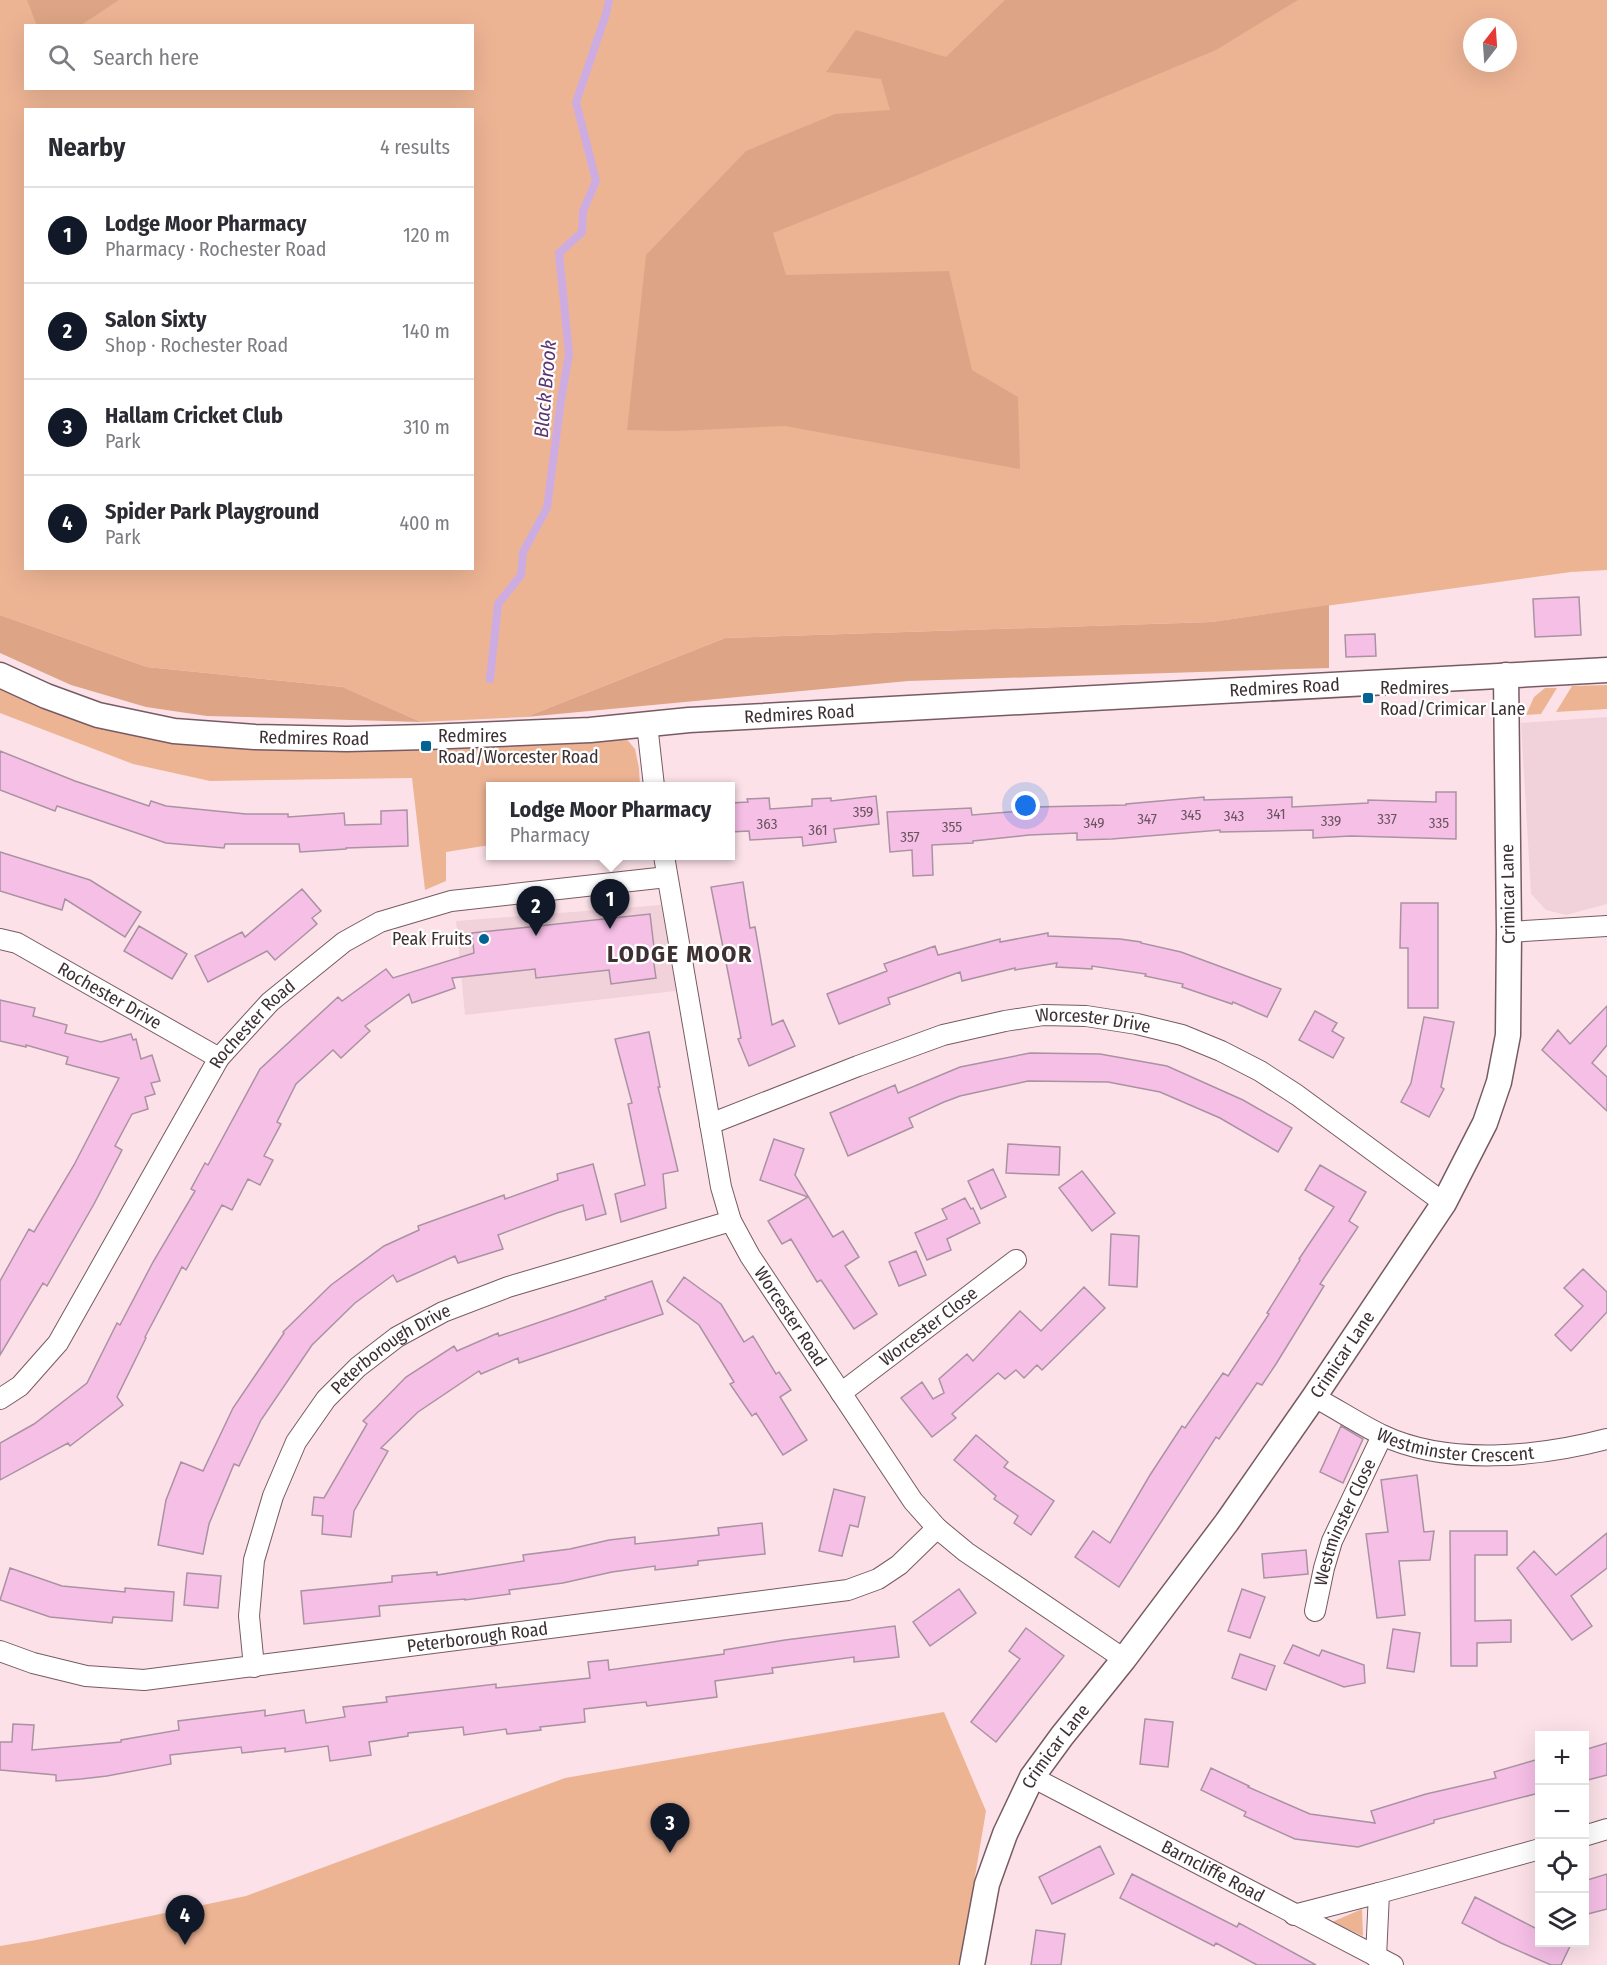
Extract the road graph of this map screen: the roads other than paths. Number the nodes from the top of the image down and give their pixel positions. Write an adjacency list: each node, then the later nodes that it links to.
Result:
1 (1607, 670): 3 (street, Redmires Road)
2 (0, 675): 4 (street, Redmires Road)
3 (1506, 675): 4 (street, Redmires Road); 9 (street, Crimicar Lane)
4 (647, 724): 5 (street)
5 (654, 782)
6 (665, 860): 7 (street, Worcester Road)
7 (668, 877): 11 (street, Rochester Road); 12 (street, Worcester Road)
8 (1607, 926): 9 (street)
9 (1509, 932): 13 (street, Crimicar Lane)
10 (0, 939): 11 (street, Rochester Drive)
11 (219, 1058): 18 (street, Rochester Road)
12 (710, 1124): 13 (street, Worcester Drive); 14 (street, Worcester Road)
13 (1444, 1203): 17 (street, Crimicar Lane)
14 (731, 1221): 16 (street, Worcester Road); 25 (street, Peterborough Drive)
15 (1016, 1260): 16 (street, Worcester Close)
16 (841, 1393): 21 (street, Worcester Road)
17 (1314, 1396): 19 (street, Westminster Crescent); 24 (street, Crimicar Lane)
18 (0, 1399)
19 (1383, 1436): 20 (street, Westminster Crescent); 22 (street, Westminster Close)
20 (1607, 1439)
21 (937, 1528): 24 (street, Worcester Road); 25 (street, Peterborough Road)
22 (1315, 1611)
23 (0, 1652): 25 (street, Peterborough Road)
24 (1124, 1659): 26 (street, Crimicar Lane)
25 (254, 1667)
26 (1032, 1777): 31 (street, Barncliffe Road); 33 (street, Crimicar Lane)
27 (1607, 1830): 28 (street)
28 (1589, 1835)
29 (1535, 1850): 30 (street)
30 (1379, 1893): 31 (street); 32 (street)
31 (1294, 1915): 32 (street, Barncliffe Road)
32 (1385, 1961)
33 (972, 1965)

